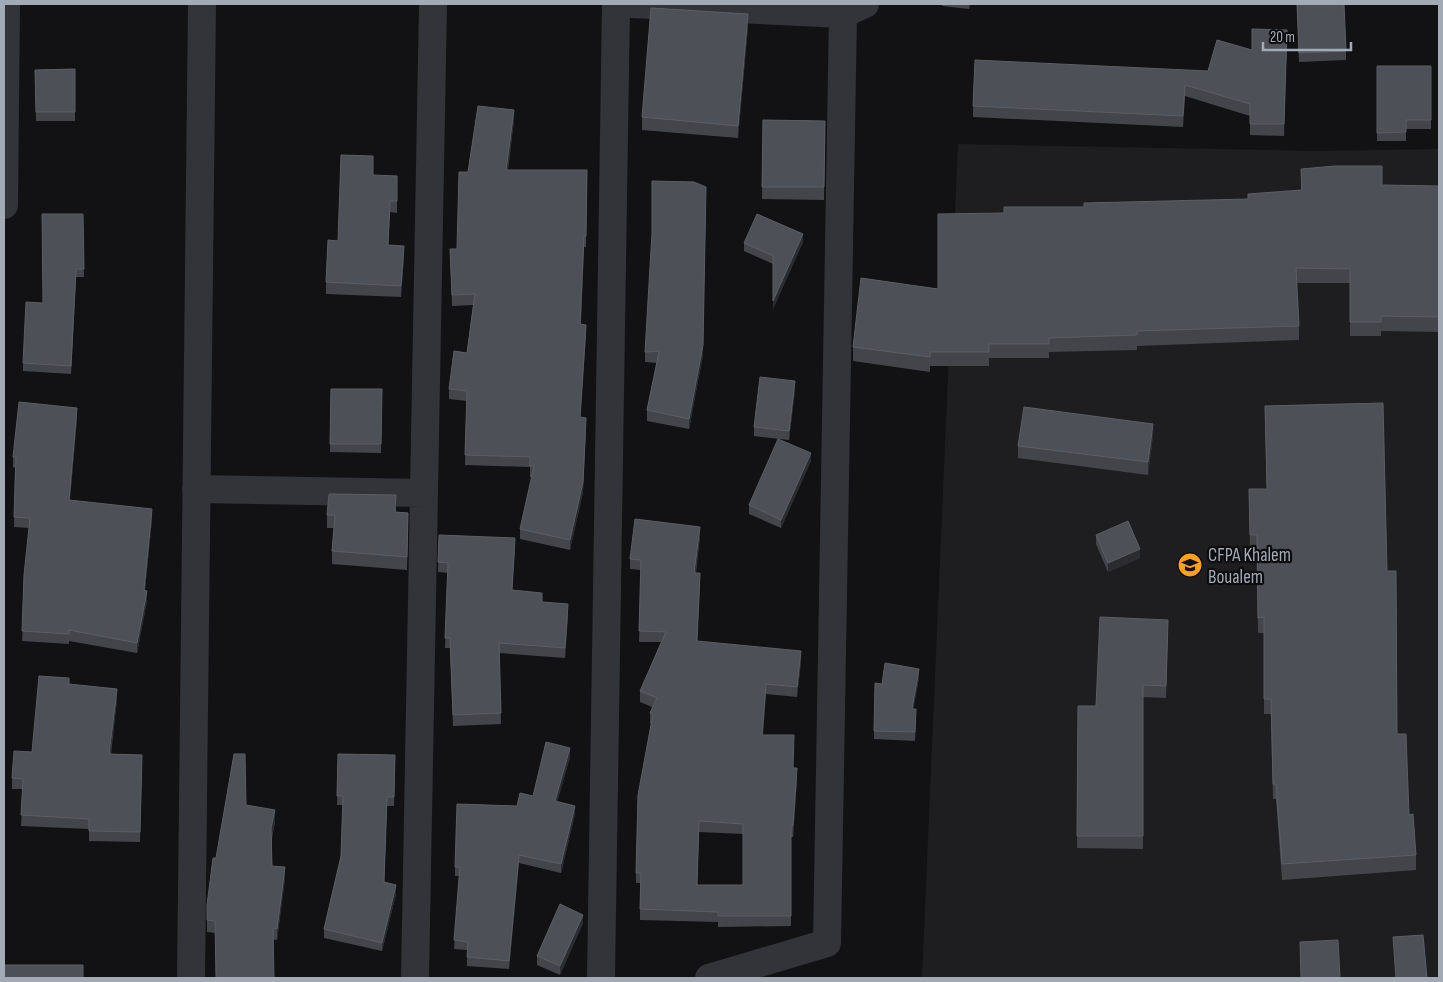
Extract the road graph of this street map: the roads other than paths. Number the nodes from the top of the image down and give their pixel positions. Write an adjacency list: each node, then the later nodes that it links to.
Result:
1 (6, 4): 7 (street)
2 (202, 4): 8 (street)
3 (433, 4): 9 (street)
4 (616, 4): 12 (street)
5 (632, 4): 6 (street)
6 (854, 9): 13 (street)
7 (4, 205)
8 (196, 489): 9 (street); 10 (street)
9 (424, 493): 11 (street)
10 (190, 978)
11 (415, 978)
12 (601, 978)
13 (708, 978)

